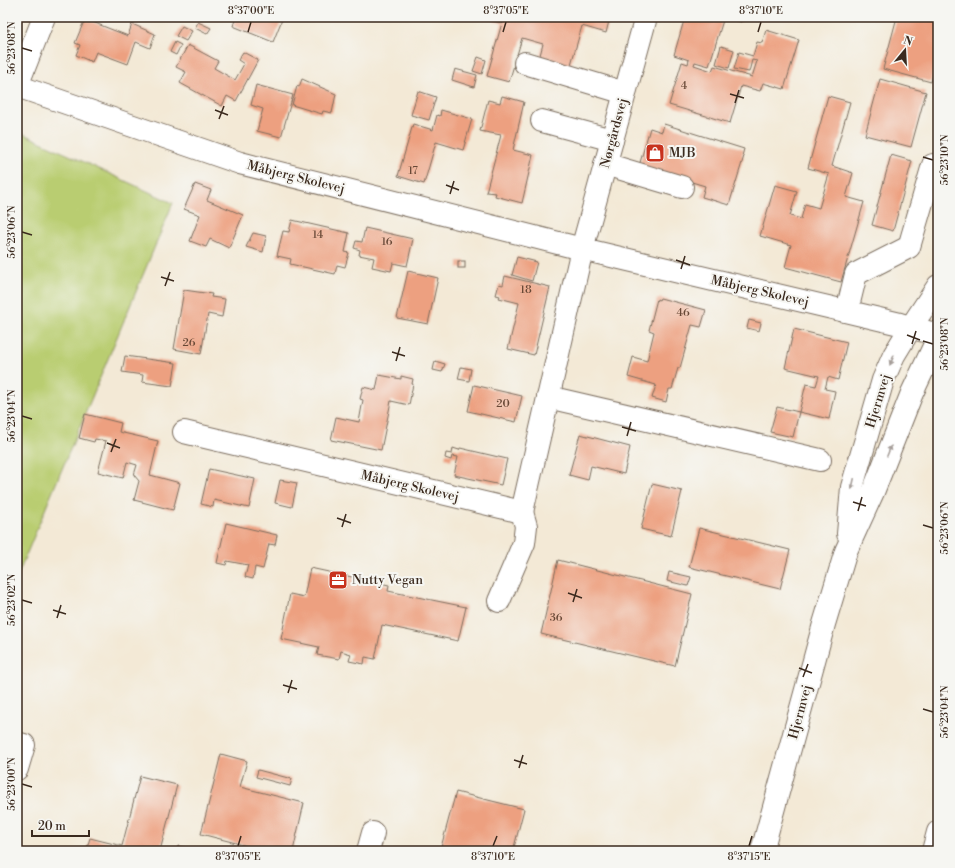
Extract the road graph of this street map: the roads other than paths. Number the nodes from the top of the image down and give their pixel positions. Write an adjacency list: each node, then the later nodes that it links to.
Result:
1 (44, 17): 4 (street)
2 (646, 17): 5 (street, Nørgårdsvej)
3 (525, 63): 5 (street)
4 (17, 86): 11 (street, Måbjerg Skolevej)
5 (625, 93): 7 (street, Nørgårdsvej)
6 (542, 121): 7 (street)
7 (612, 140): 8 (street, Nørgårdsvej)
8 (605, 164): 10 (street); 11 (street, Nørgårdsvej)
9 (933, 165): 13 (street)
10 (682, 187)
11 (582, 249): 13 (street, Måbjerg Skolevej); 16 (street)
12 (938, 286): 14 (street, Hjermvej)
13 (847, 311): 14 (street, Måbjerg Skolevej)
14 (911, 327): 15 (street, Måbjerg Skolevej); 20 (street, Hjermvej, one-way to 20)
15 (938, 337): 20 (street, Hjermvej, one-way to 15)
16 (548, 397): 18 (street); 19 (street)
17 (184, 432): 19 (street, Måbjerg Skolevej)
18 (820, 460)
19 (522, 512): 21 (street)
20 (846, 551): 25 (street, Hjermvej)
21 (499, 601)
22 (17, 743): 23 (street)
23 (17, 769)
24 (938, 832): 26 (street)
25 (762, 851)
26 (933, 851)

